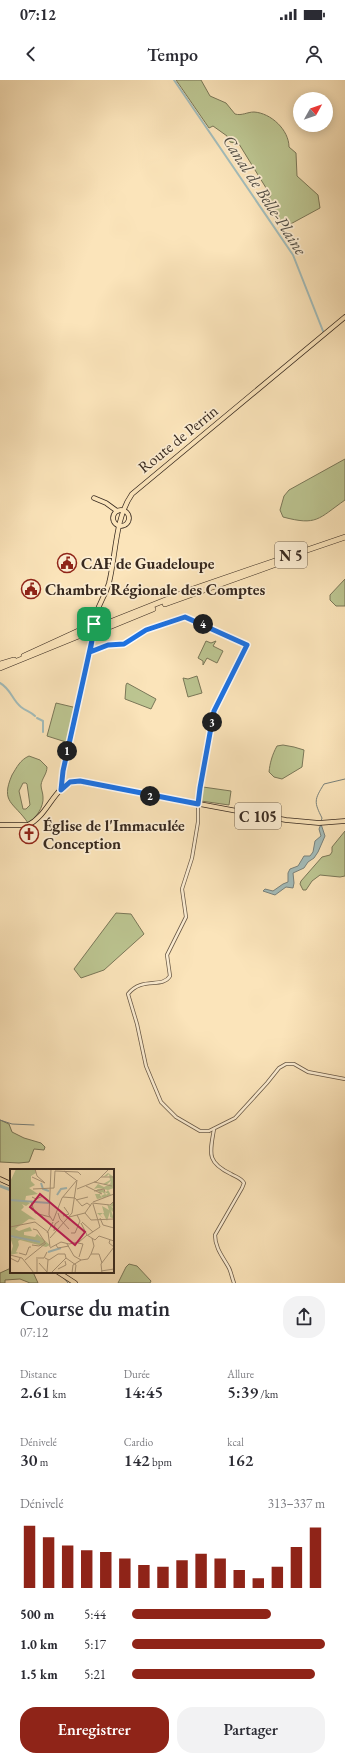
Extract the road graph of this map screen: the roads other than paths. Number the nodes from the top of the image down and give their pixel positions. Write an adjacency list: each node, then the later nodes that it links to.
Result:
1 (345, 317): 3 (main road, Route de Perrin)
2 (94, 498): 4 (main road)
3 (124, 510): 4 (main road); 5 (main road, Route de Perrin); 5 (main road)
4 (115, 513): 5 (main road)
5 (120, 526): 10 (main road, Route de Perrin)
6 (345, 537): 8 (highway, N 5)
7 (345, 540): 8 (highway, N 5)
8 (166, 602): 10 (highway, N 5)
9 (85, 628): 10 (main road); 12 (main road); 15 (highway)
10 (97, 628): 12 (main road); 13 (street)
11 (80, 634): 15 (highway)
12 (88, 635): 13 (street); 15 (highway)
13 (92, 640): 14 (street)
14 (90, 652): 18 (street); 19 (street)
15 (24, 657): 16 (highway); 17 (highway)
16 (0, 664)
17 (0, 668)
18 (61, 790): 19 (main road, C 105); 21 (main road)
19 (198, 804): 20 (main road, C 105); 24 (street)
20 (345, 822)
21 (0, 825)
22 (345, 1079): 23 (street)
23 (214, 1129): 24 (street); 25 (street)
24 (209, 1131): 25 (street)
25 (213, 1134): 30 (street)
26 (0, 1179): 27 (main road)
27 (10, 1184)
28 (60, 1273): 29 (main road)
29 (75, 1283)
30 (234, 1283)

